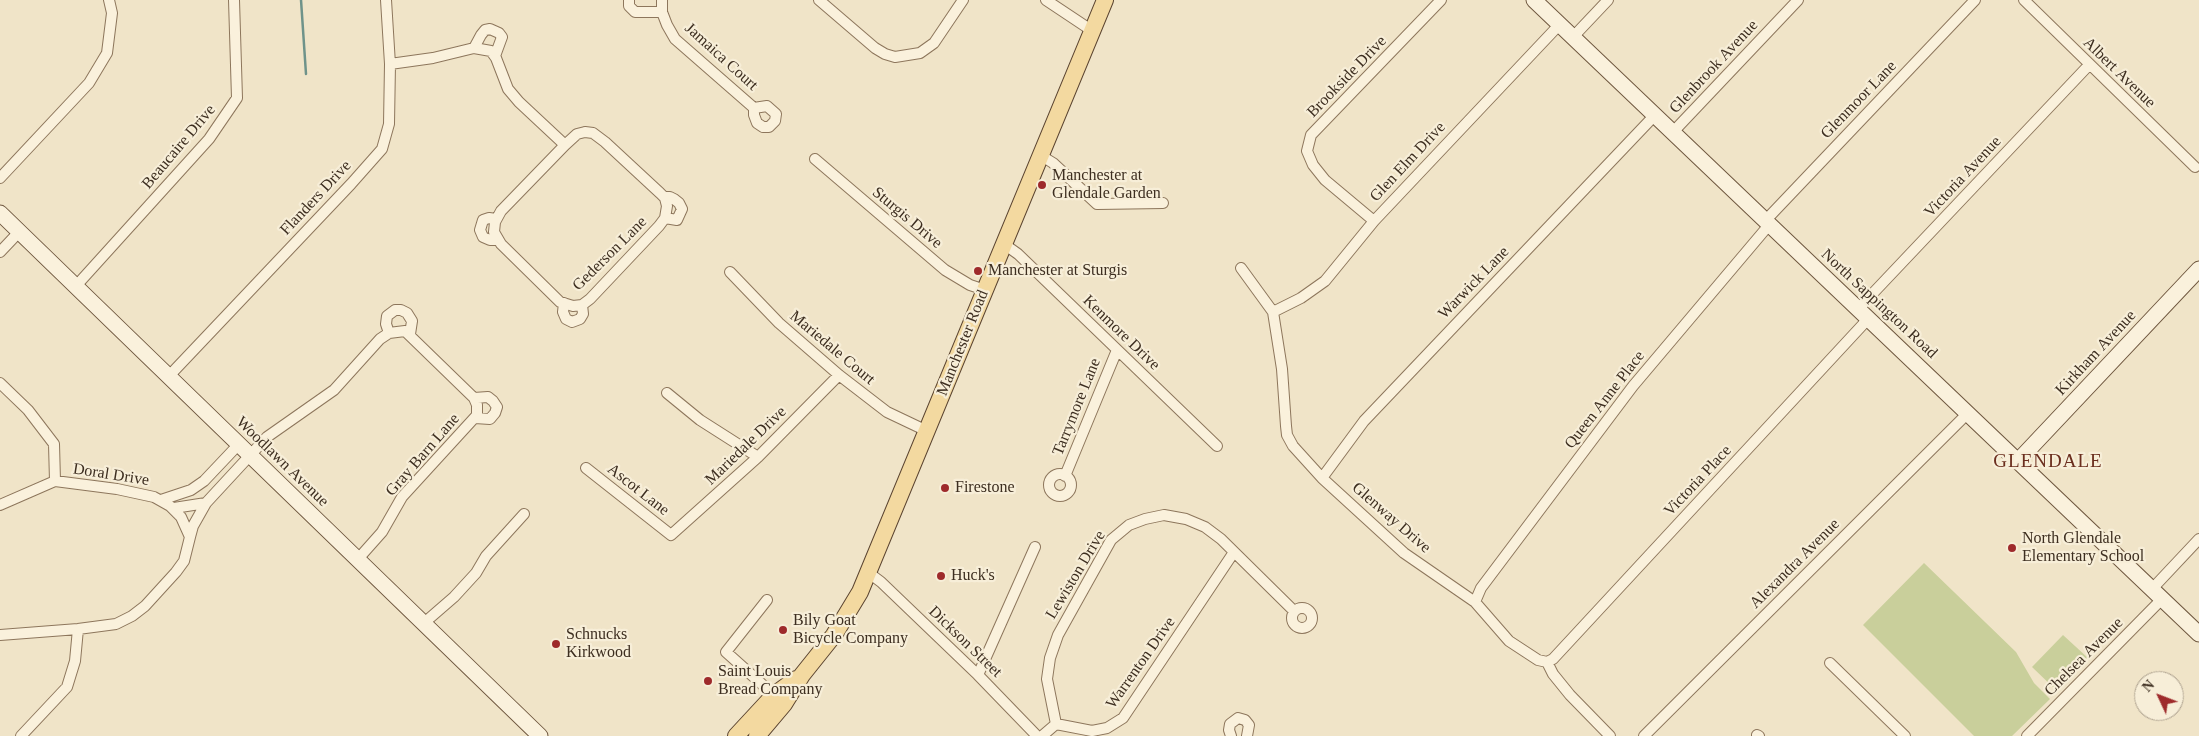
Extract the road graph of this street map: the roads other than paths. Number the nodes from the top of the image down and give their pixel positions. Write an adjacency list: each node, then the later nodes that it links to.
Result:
1 (109, 0): 31 (street)
2 (234, 0): 46 (street, Beaucaire Drive)
3 (386, 0): 22 (street, Flanders Drive)
4 (629, 0): 16 (street)
5 (662, 0): 16 (street, Jamaica Court)
6 (819, 0): 7 (street)
7 (963, 0)
8 (1046, 0): 18 (street)
9 (1105, 0): 18 (main road, Manchester Road)
10 (1441, 0): 37 (street, Brookside Drive)
11 (1534, 0): 17 (street, North Sappington Road)
12 (1608, 0): 19 (street)
13 (1798, 0): 26 (street, Glenbrook Avenue)
14 (1975, 0): 38 (street, Glenmoor Lane)
15 (2024, 0): 23 (street, Albert Avenue)
16 (662, 12): 24 (street, Jamaica Court)
17 (1560, 24): 19 (street, North Sappington Road); 37 (street, Glen Elm Drive)
18 (1091, 30): 28 (main road, Manchester Road)
19 (1573, 37): 25 (street, North Sappington Road)
20 (474, 48): 21 (street); 21 (street); 22 (street)
21 (495, 56): 27 (street)
22 (390, 64): 54 (street, Flanders Drive)
23 (2089, 65): 30 (street, Albert Avenue); 49 (street, Victoria Avenue)
24 (754, 108)
25 (1655, 115): 26 (street, North Sappington Road); 68 (street, Warwick Lane)
26 (1673, 132): 38 (street, North Sappington Road)
27 (565, 145): 32 (street); 36 (street)
28 (1040, 155): 33 (street); 41 (main road, Manchester Road)
29 (815, 159): 47 (street, Sturgis Drive)
30 (2195, 167)
31 (0, 178)
32 (665, 202): 35 (street, Gederson Lane); 35 (street, Gederson Lane)
33 (1162, 203)
34 (0, 213): 39 (street, Woodlawn Avenue)
35 (665, 218): 40 (street, Gederson Lane)
36 (496, 219): 40 (street); 40 (street)
37 (1374, 220): 48 (street, Glen Elm Drive)
38 (1767, 223): 49 (street, North Sappington Road); 84 (street, Queen Anne Place)
39 (19, 232): 42 (street); 46 (street, Woodlawn Avenue)
40 (498, 240)
41 (1004, 244): 47 (main road, Manchester Road); 52 (street, Kenmore Drive)
42 (0, 252)
43 (1241, 268): 48 (street, Glenway Drive)
44 (2199, 269): 65 (street, Kirkham Avenue)
45 (730, 272): 53 (street, Mariedale Court)
46 (76, 286): 54 (street, Woodlawn Avenue)
47 (985, 290): 60 (main road, Manchester Road)
48 (1273, 312): 68 (street, Glenway Drive)
49 (1863, 314): 58 (street, North Sappington Road); 90 (street, Victoria Place)
50 (389, 333): 51 (street); 51 (street); 63 (street)
51 (410, 334): 57 (street)
52 (1117, 350): 62 (street, Kenmore Drive); 67 (street, Tarrymore Lane)
53 (839, 375): 60 (street, Mariedale Court); 64 (street, Mariedale Drive)
54 (168, 376): 61 (street, Woodlawn Avenue)
55 (0, 383): 69 (street)
56 (667, 393): 64 (street)
57 (474, 398): 59 (street, Gray Barn Lane); 59 (street, Gray Barn Lane)
58 (1968, 414): 65 (street, North Sappington Road); 105 (street, Alexandra Avenue)
59 (475, 418): 80 (street, Gray Barn Lane)
60 (927, 431): 81 (main road, Manchester Road)
61 (239, 444): 63 (street, Woodlawn Avenue); 70 (street)
62 (1217, 446)
63 (250, 455): 71 (street); 80 (street, Woodlawn Avenue)
64 (758, 458): 75 (street, Mariedale Drive)
65 (2018, 461): 82 (street, North Sappington Road)
66 (586, 468): 75 (street, Ascot Lane)
67 (1065, 476)
68 (1322, 478): 84 (street, Glenway Drive)
69 (55, 482): 70 (street, Doral Drive); 72 (street, Doral Drive)
70 (161, 500): 73 (street)
71 (206, 503): 73 (street); 76 (street)
72 (0, 505)
73 (174, 508): 76 (street)
74 (524, 514): 86 (street)
75 (671, 535)
76 (190, 537): 87 (street)
77 (2199, 539): 82 (street, Chelsea Avenue)
78 (1035, 547): 93 (street)
79 (1234, 552): 85 (street, Lewiston Drive); 95 (street, Warrenton Drive); 95 (street, Lewiston Drive)
80 (358, 559): 86 (street, Woodlawn Avenue)
81 (868, 573): 92 (main road, Manchester Road); 93 (street, Dickson Street)
82 (2157, 594): 88 (street, North Sappington Road); 107 (street, Chelsea Avenue)
83 (767, 600): 94 (street)
84 (1475, 602): 90 (street, Glenway Drive)
85 (1294, 611)
86 (424, 623): 97 (street, Woodlawn Avenue)
87 (78, 629): 89 (street); 96 (street)
88 (2199, 634)
89 (0, 635)
90 (1547, 662): 104 (street)
91 (1830, 663): 106 (street)
92 (802, 675): 94 (main road, Manchester Road); 99 (main road, Manchester Road)
93 (978, 675): 100 (street, Dickson Street)
94 (774, 695): 98 (main road, Manchester Road)
95 (1056, 724): 101 (street)
96 (21, 736)
97 (540, 736)
98 (736, 736)
99 (757, 736)
100 (1038, 736)
101 (1042, 736)
102 (1231, 736): 103 (street)
103 (1247, 736)
104 (1610, 736)
105 (1644, 736)
106 (1905, 736)
107 (2027, 736)

